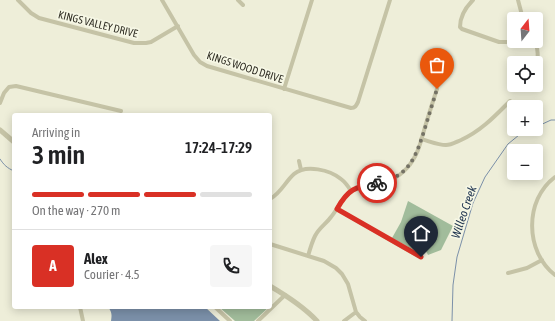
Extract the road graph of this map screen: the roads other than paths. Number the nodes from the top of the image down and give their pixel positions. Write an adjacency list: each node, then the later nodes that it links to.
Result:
1 (18, 0): 10 (street, KINGS VALLEY DRIVE)
2 (162, 0): 10 (street, KINGS WOOD DRIVE)
3 (238, 0): 8 (street)
4 (312, 0): 12 (street)
5 (390, 0): 16 (street)
6 (473, 0): 11 (street)
7 (518, 0): 9 (street)
8 (243, 5)
9 (521, 12)
10 (178, 26): 12 (street, KINGS WOOD DRIVE)
11 (507, 42)
12 (284, 89): 16 (street, KINGS WOOD DRIVE)
13 (437, 89): 20 (street)
14 (0, 103): 17 (street)
15 (507, 104): 20 (street)
16 (353, 108): 18 (street)
17 (121, 111)
18 (356, 113)
19 (0, 130): 21 (street)
20 (422, 139): 25 (street)
21 (12, 140)
22 (299, 161): 23 (street)
23 (301, 170): 25 (street); 26 (street)
24 (555, 177): 31 (street)
25 (351, 191): 27 (street)
26 (272, 198)
27 (337, 209): 29 (street); 30 (street)
28 (272, 245): 29 (street)
29 (308, 256): 40 (street)
30 (421, 257)
31 (542, 260): 32 (street); 33 (street)
32 (508, 273)
33 (555, 275)
34 (272, 287): 35 (street)
35 (286, 295): 36 (street); 44 (street)
36 (272, 308)
37 (80, 309): 41 (street)
38 (217, 309): 42 (street)
39 (271, 309): 43 (street)
40 (356, 312): 45 (street); 46 (street)
41 (82, 321)
42 (230, 321)
43 (258, 321)
44 (317, 321)
45 (344, 321)
46 (365, 321)

